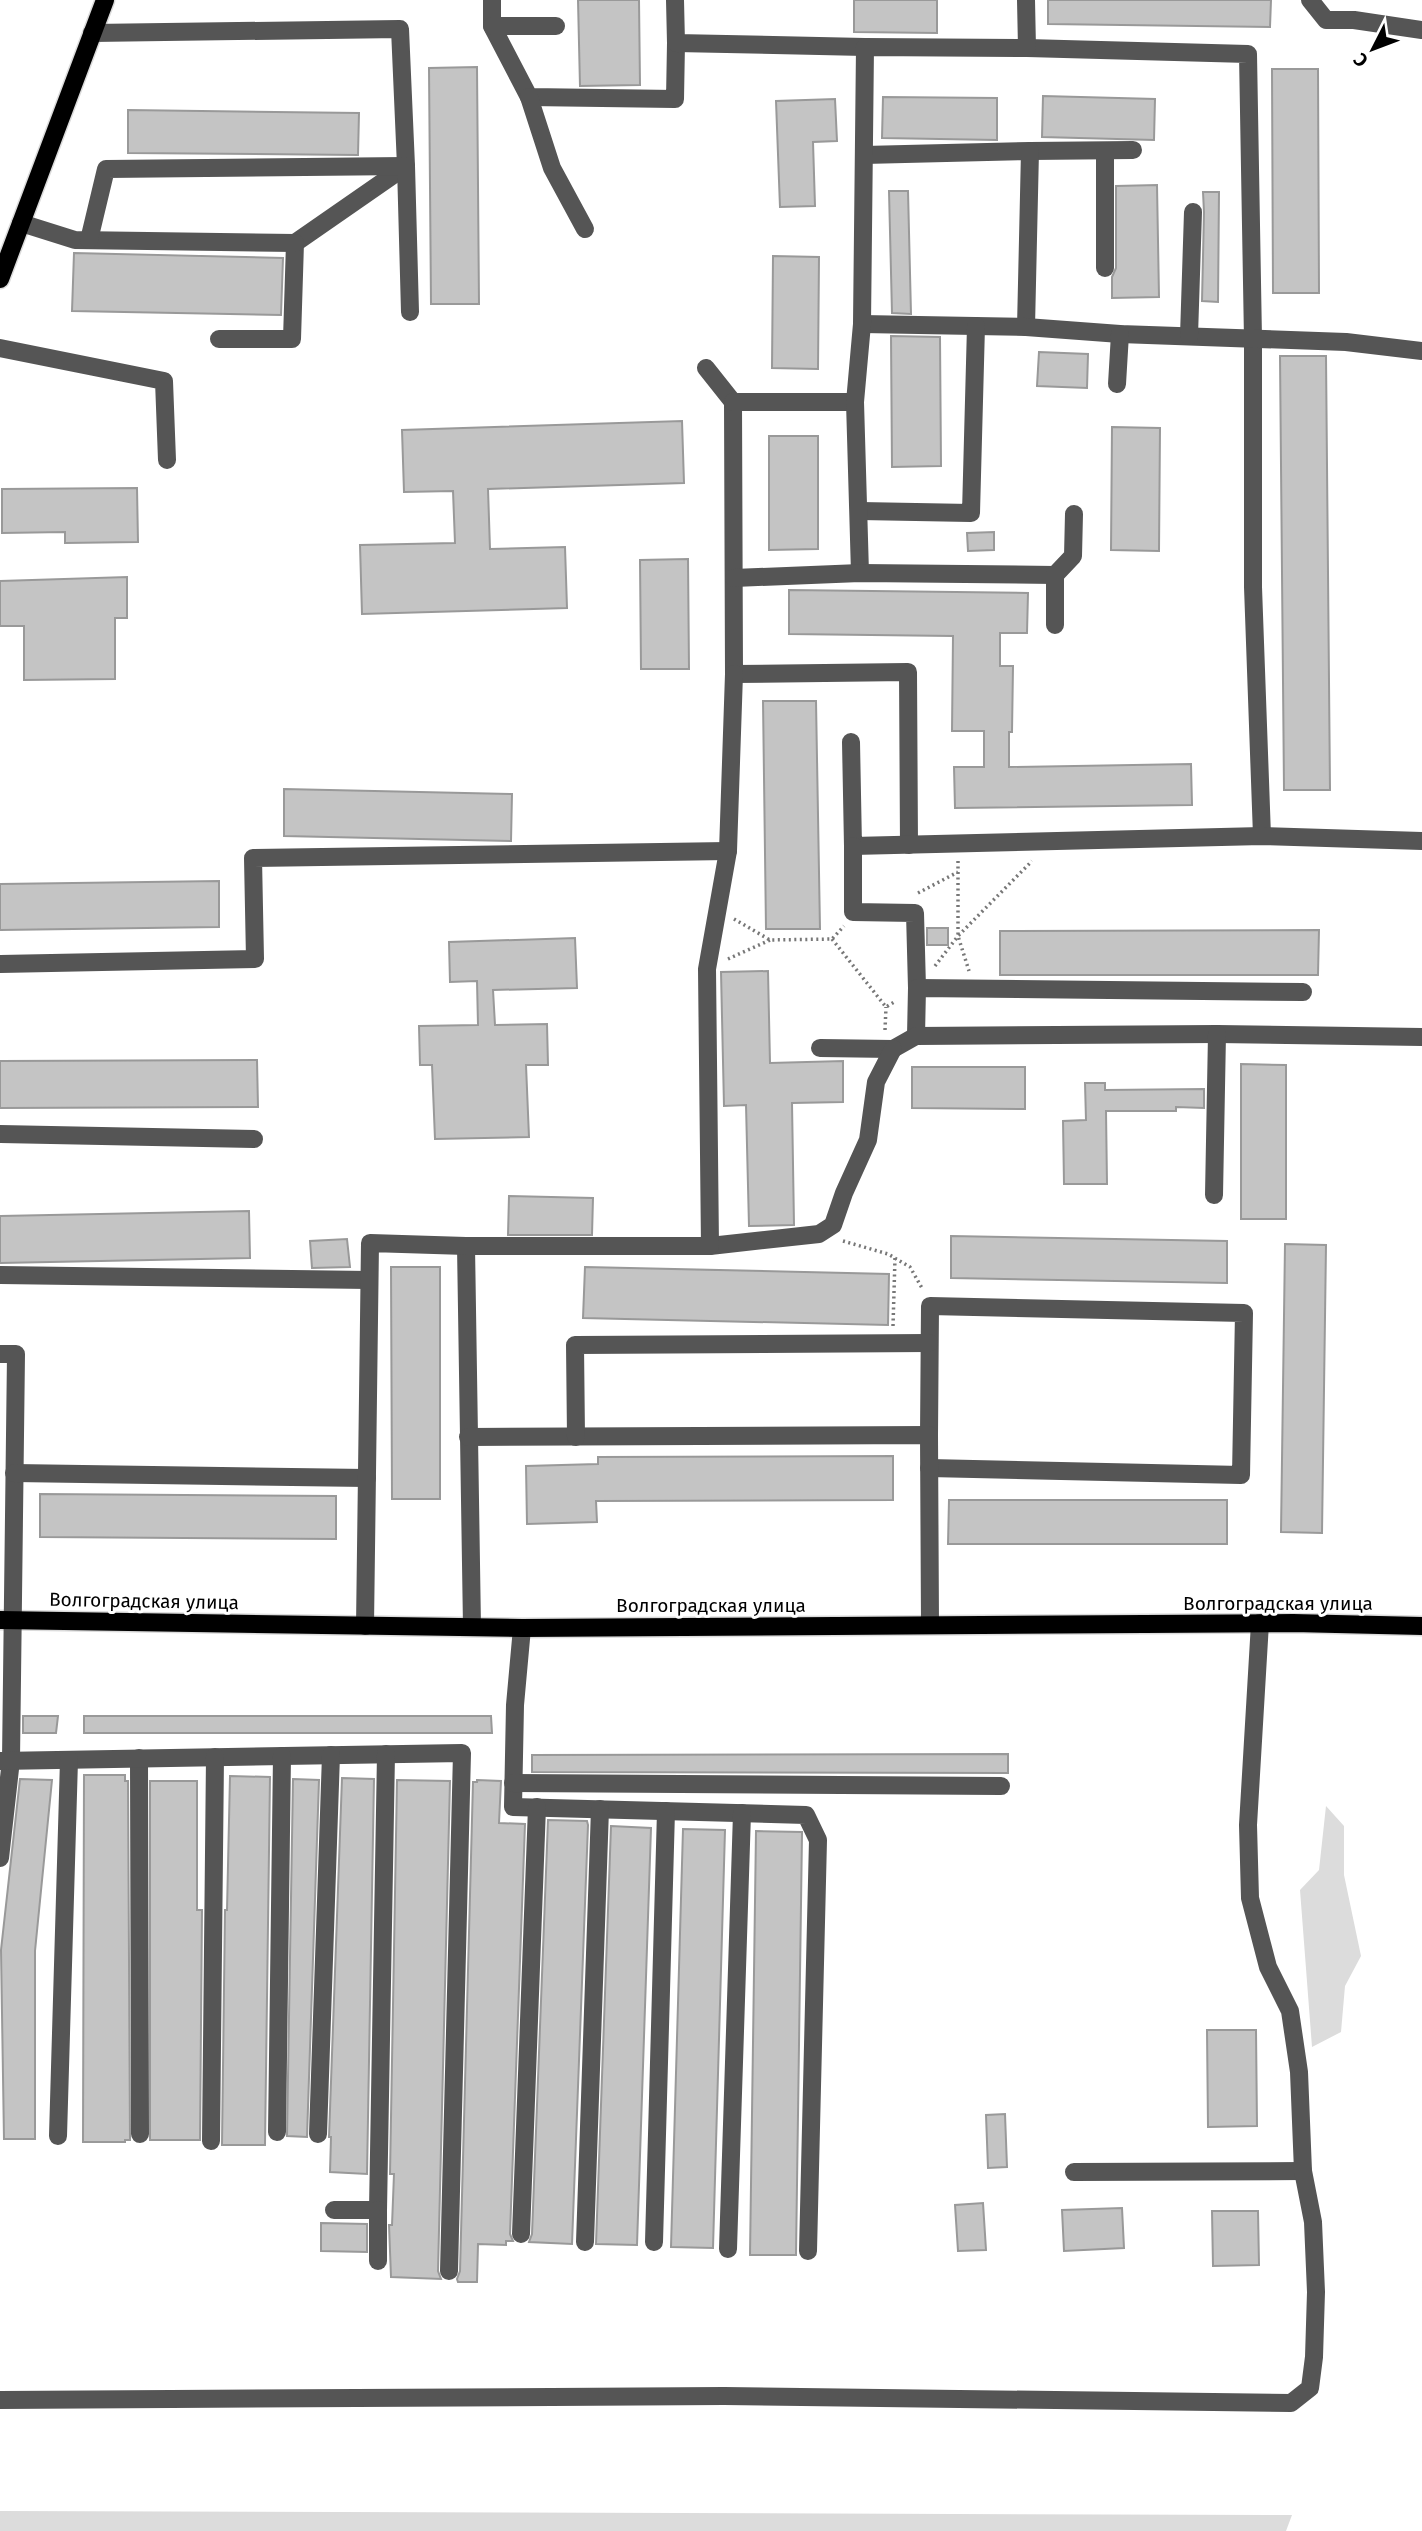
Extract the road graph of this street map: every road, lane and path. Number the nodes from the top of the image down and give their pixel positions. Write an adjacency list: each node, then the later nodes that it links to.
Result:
1 (105, 0): 9 (main road)
2 (492, 0): 6 (lane)
3 (676, 0): 10 (lane)
4 (1026, 0): 12 (lane)
5 (1310, 0): 8 (lane)
6 (492, 26): 7 (lane); 13 (lane)
7 (556, 26)
8 (1422, 30)
9 (92, 33): 18 (lane); 20 (main road)
10 (676, 43): 11 (lane); 13 (lane)
11 (865, 47): 12 (lane); 17 (lane)
12 (1027, 48): 33 (lane)
13 (529, 97): 21 (lane)
14 (1133, 150): 16 (lane)
15 (1030, 151): 16 (lane); 17 (lane); 29 (lane)
16 (1105, 151): 24 (lane)
17 (864, 155): 27 (lane)
18 (406, 166): 22 (lane); 23 (lane); 26 (lane)
19 (1193, 212): 31 (lane)
20 (20, 223): 22 (lane); 25 (main road)
21 (585, 229)
22 (89, 240): 23 (lane)
23 (295, 243): 32 (lane)
24 (1105, 268)
25 (0, 279)
26 (411, 312)
27 (862, 324): 28 (lane); 39 (lane)
28 (976, 326): 29 (lane); 41 (lane)
29 (1026, 327): 30 (lane)
30 (1120, 334): 31 (lane); 37 (lane)
31 (1189, 336): 33 (lane)
32 (219, 339)
33 (1253, 339): 35 (lane); 49 (lane)
34 (0, 348): 40 (lane)
35 (1422, 351)
36 (706, 368): 38 (lane)
37 (1117, 384)
38 (733, 402): 39 (lane); 45 (lane)
39 (855, 402): 41 (lane)
40 (167, 460)
41 (860, 511): 43 (lane)
42 (1074, 514): 44 (lane)
43 (860, 573): 44 (lane); 45 (lane)
44 (1055, 575): 46 (lane)
45 (734, 578): 47 (lane)
46 (1055, 625)
47 (733, 674): 53 (lane); 55 (lane)
48 (851, 742): 54 (lane)
49 (1262, 836): 50 (lane); 51 (lane)
50 (1422, 841)
51 (1050, 842): 52 (lane); 58 (path)
52 (958, 844): 53 (lane); 58 (path)
53 (909, 845): 54 (lane)
54 (853, 846): 57 (lane)
55 (728, 852): 56 (lane); 61 (lane)
56 (717, 910): 60 (path); 62 (lane)
57 (853, 912): 59 (path); 63 (lane)
58 (958, 936): 63 (path); 64 (path)
59 (832, 939): 60 (path); 63 (path)
60 (770, 940): 62 (path)
61 (0, 964)
62 (707, 969): 76 (lane)
63 (917, 988): 64 (lane); 67 (lane)
64 (976, 989): 65 (lane)
65 (1303, 992)
66 (1217, 1034): 67 (lane); 68 (lane); 73 (lane)
67 (916, 1036): 70 (lane)
68 (1422, 1037)
69 (820, 1048): 70 (lane)
70 (893, 1049): 74 (lane)
71 (0, 1135): 72 (lane)
72 (254, 1139)
73 (1214, 1195)
74 (819, 1234): 76 (lane); 77 (path)
75 (466, 1246): 76 (lane); 79 (lane); 86 (lane)
76 (710, 1246)
77 (895, 1258): 80 (path); 81 (path)
78 (0, 1275): 79 (lane)
79 (369, 1280): 90 (lane)
80 (930, 1306): 82 (lane); 88 (lane)
81 (892, 1343): 82 (lane); 87 (lane)
82 (929, 1343): 85 (lane)
83 (0, 1354): 84 (lane)
84 (8, 1415): 89 (lane)
85 (929, 1435): 87 (lane); 88 (lane)
86 (468, 1437): 87 (lane); 97 (lane)
87 (576, 1437)
88 (929, 1468): 94 (lane)
89 (15, 1474): 90 (lane); 91 (lane)
90 (367, 1478): 95 (lane)
91 (7, 1537): 92 (lane)
92 (6, 1620): 95 (main road, Волгоградская улица); 104 (lane)
93 (1261, 1623): 94 (main road, Волгоградская улица); 96 (main road, Волгоградская улица); 118 (lane)
94 (930, 1625): 98 (main road, Волгоградская улица)
95 (365, 1626): 97 (main road, Волгоградская улица)
96 (1422, 1626)
97 (472, 1627): 98 (main road, Волгоградская улица)
98 (522, 1628): 106 (lane)
99 (386, 1754): 100 (lane); 121 (lane); 128 (lane)
100 (331, 1755): 101 (lane); 115 (lane)
101 (282, 1756): 102 (lane); 113 (lane)
102 (215, 1757): 103 (lane); 117 (lane)
103 (139, 1758): 105 (lane); 114 (lane)
104 (6, 1760): 105 (lane); 112 (lane)
105 (69, 1760): 116 (lane)
106 (513, 1783): 107 (lane); 108 (lane)
107 (1001, 1786)
108 (537, 1807): 109 (lane); 122 (lane)
109 (600, 1809): 110 (lane); 123 (lane)
110 (666, 1811): 111 (lane); 124 (lane)
111 (742, 1813): 125 (lane); 126 (lane)
112 (0, 1858)
113 (277, 2132)
114 (140, 2134)
115 (318, 2134)
116 (58, 2136)
117 (211, 2141)
118 (1303, 2171): 119 (lane); 129 (lane)
119 (1074, 2172)
120 (334, 2210): 121 (lane)
121 (378, 2210): 127 (lane)
122 (521, 2234)
123 (585, 2242)
124 (654, 2242)
125 (728, 2249)
126 (808, 2250)
127 (378, 2260)
128 (449, 2271)
129 (0, 2400)

